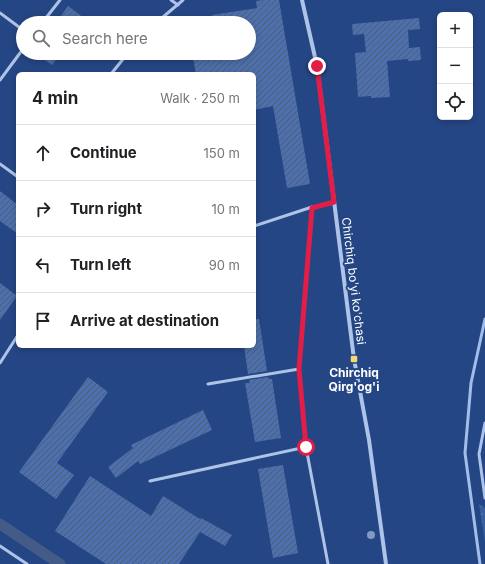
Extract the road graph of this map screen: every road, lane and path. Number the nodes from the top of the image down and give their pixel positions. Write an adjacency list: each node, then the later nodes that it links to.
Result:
1 (60, 0): 7 (lane)
2 (171, 0): 5 (lane)
3 (183, 0): 5 (lane)
4 (302, 0): 16 (street, Chirchiq bo'yi ko'chasi)
5 (178, 5): 8 (lane)
6 (0, 13): 9 (lane)
7 (47, 16)
8 (165, 16)
9 (16, 25)
10 (16, 58): 13 (lane)
11 (122, 60): 12 (lane)
12 (113, 72)
13 (0, 80)
14 (0, 164): 15 (lane)
15 (16, 176)
16 (334, 202): 17 (lane); 30 (street, Chirchiq bo'yi ko'chasi)
17 (312, 208): 18 (lane); 21 (lane)
18 (256, 225)
19 (16, 338): 20 (lane)
20 (0, 363)
21 (299, 369): 22 (lane); 24 (lane)
22 (208, 384)
23 (485, 424): 26 (lane)
24 (306, 447): 25 (lane); 29 (lane)
25 (150, 480)
26 (485, 498)
27 (0, 546): 28 (lane)
28 (26, 564)
29 (328, 564)
30 (386, 564)

